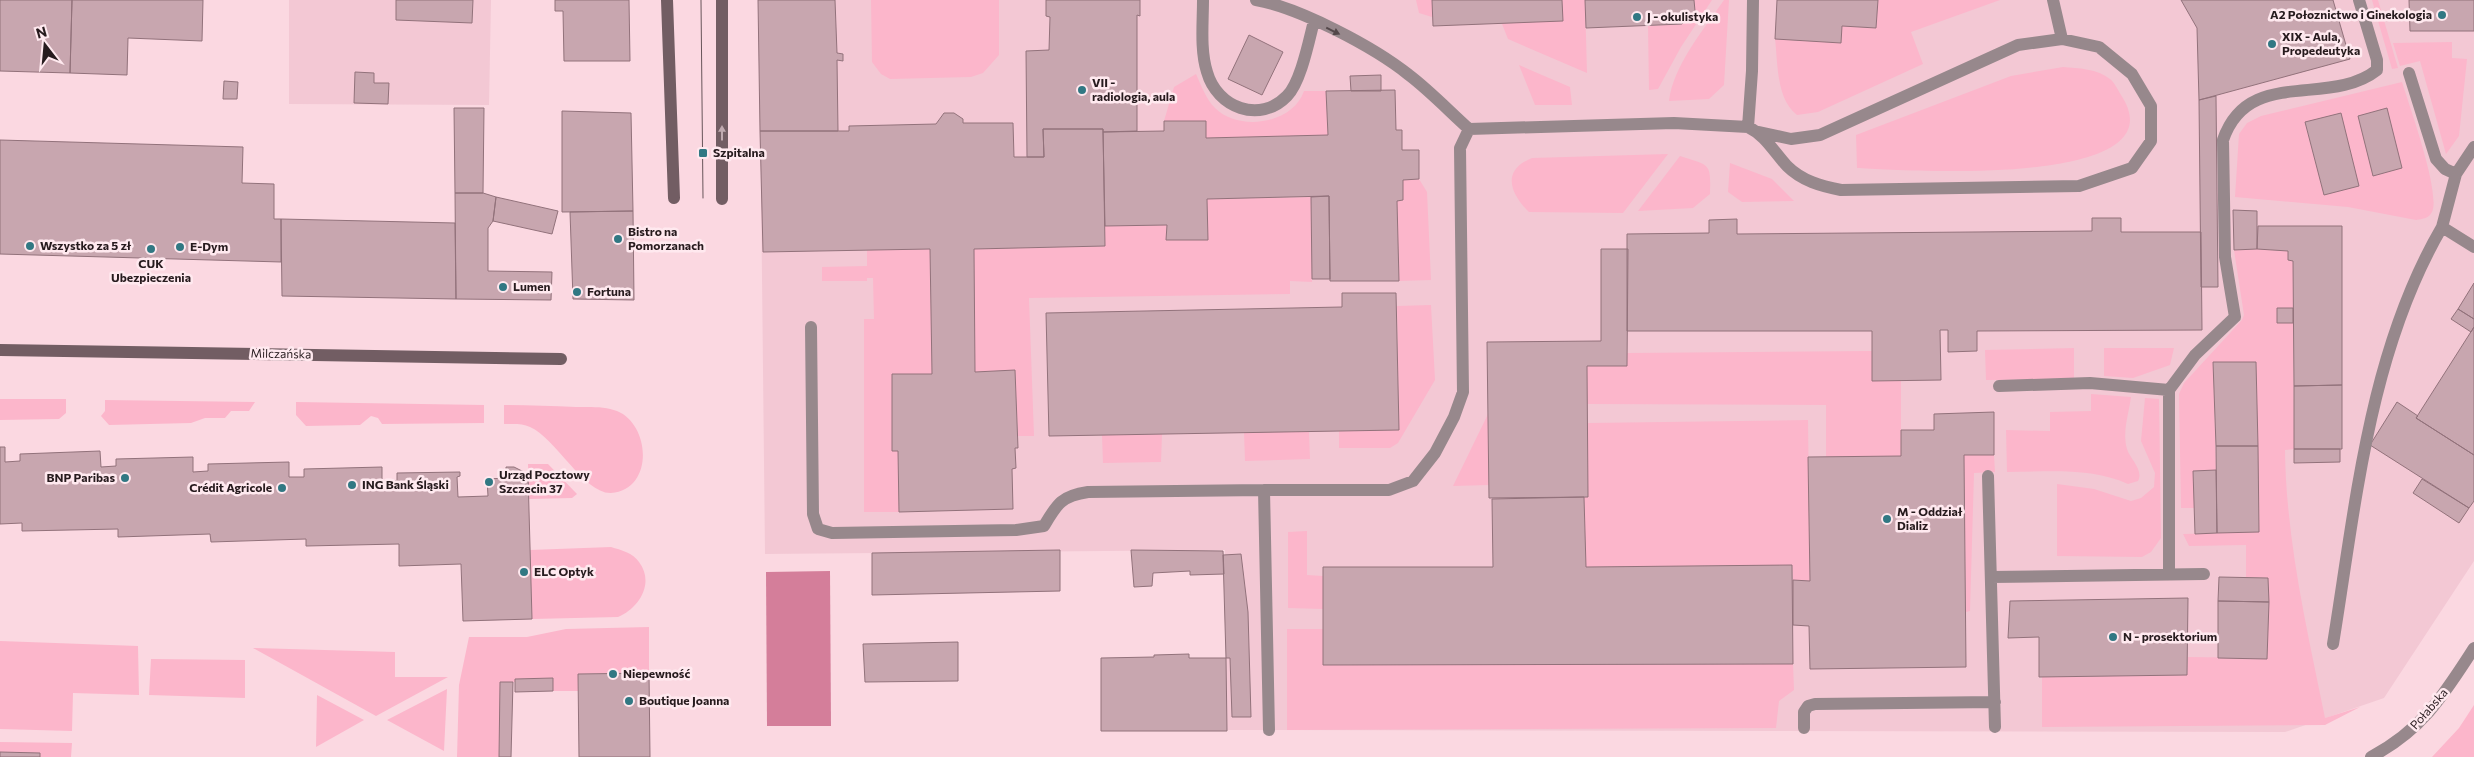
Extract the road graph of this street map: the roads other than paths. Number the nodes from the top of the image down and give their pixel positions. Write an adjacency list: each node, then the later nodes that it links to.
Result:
1 (667, 0): 15 (street)
2 (722, 0): 16 (street, one-way to 2)
3 (1203, 0): 8 (street)
4 (1256, 0): 8 (street)
5 (1753, 0): 12 (street)
6 (2053, 0): 9 (street)
7 (2359, 0): 23 (street)
8 (1314, 21): 11 (street, one-way to 11)
9 (2062, 39): 12 (street); 12 (street)
10 (2409, 73): 14 (street)
11 (1469, 128): 12 (street); 25 (street)
12 (1753, 130)
13 (2474, 147): 14 (street)
14 (2456, 174): 17 (street)
15 (674, 198)
16 (722, 199)
17 (2442, 226): 18 (street); 29 (street)
18 (2474, 247)
19 (811, 327): 25 (street)
20 (0, 350): 21 (street, Milczańska)
21 (561, 359)
22 (1999, 386): 23 (street)
23 (2169, 390): 26 (street)
24 (1988, 476): 28 (street)
25 (1264, 490): 34 (street)
26 (2169, 574): 27 (street); 28 (street)
27 (2204, 574)
28 (1991, 577): 31 (street)
29 (2333, 644)
30 (2474, 648): 35 (street, Połabska)
31 (1995, 702): 32 (street); 33 (street)
32 (1995, 727)
33 (1804, 728)
34 (1269, 730)
35 (2371, 757)

